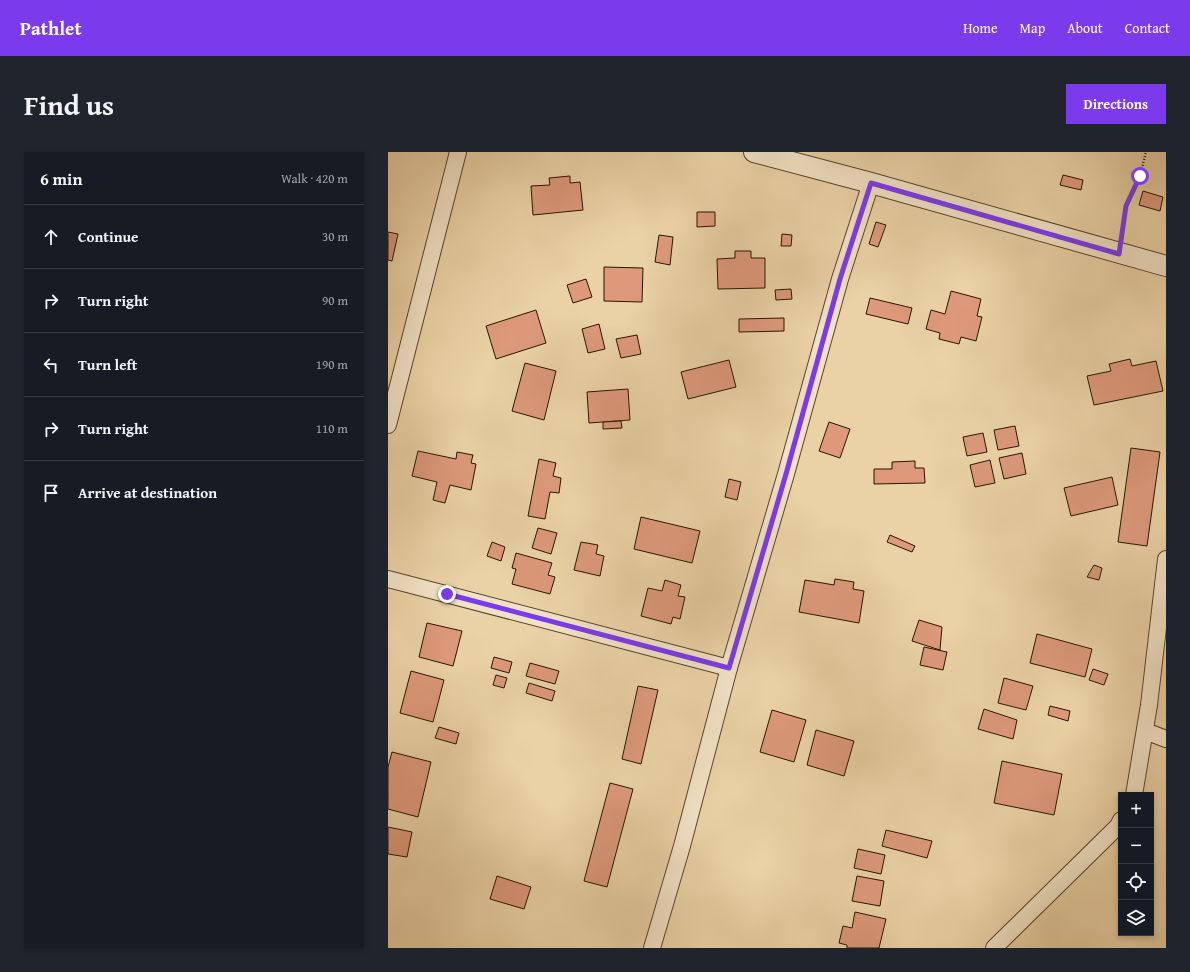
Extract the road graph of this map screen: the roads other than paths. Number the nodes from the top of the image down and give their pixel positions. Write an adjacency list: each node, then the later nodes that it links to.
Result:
1 (458, 152): 5 (street)
2 (754, 152): 3 (street)
3 (871, 183): 4 (street); 8 (street)
4 (1166, 266)
5 (388, 425)
6 (1166, 559): 9 (street)
7 (388, 579): 8 (street)
8 (729, 668): 13 (street)
9 (1145, 731): 10 (street); 11 (street)
10 (1166, 739)
11 (1135, 792)
12 (1118, 826): 14 (street)
13 (652, 948)
14 (994, 948)

